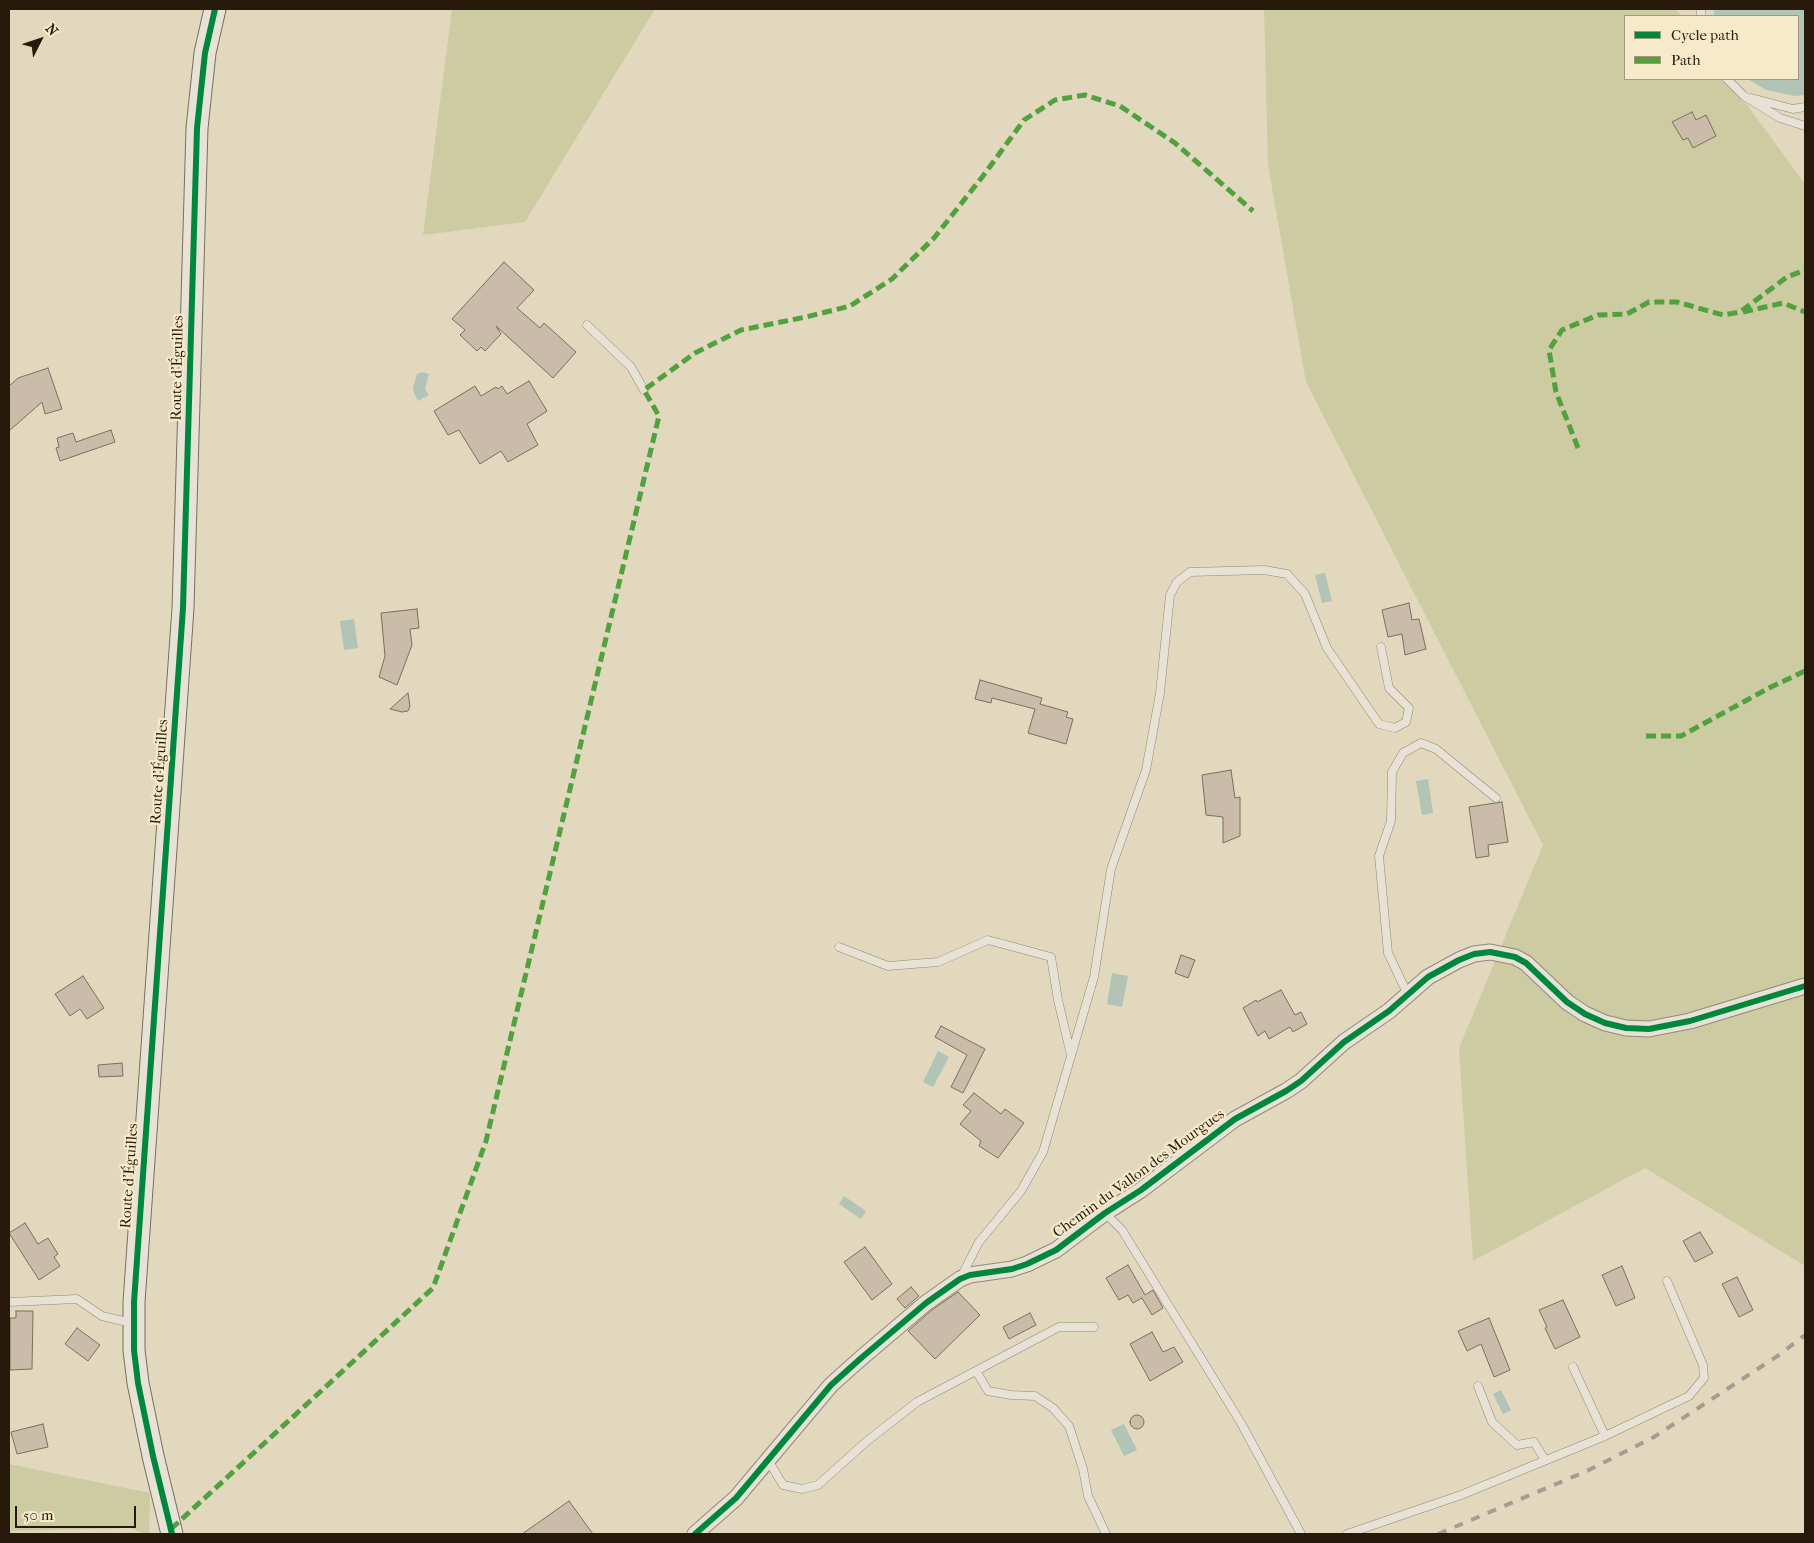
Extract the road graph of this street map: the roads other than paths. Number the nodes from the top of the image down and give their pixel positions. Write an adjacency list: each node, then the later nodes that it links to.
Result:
1 (215, 9): 18 (street, Route d'Éguilles)
2 (1728, 80): 3 (lane)
3 (1744, 96): 4 (lane); 5 (lane)
4 (1805, 107)
5 (1805, 126)
6 (587, 325): 7 (lane)
7 (644, 390)
8 (1381, 647): 13 (lane)
9 (1496, 798): 12 (lane)
10 (839, 947): 13 (lane)
11 (1805, 986): 12 (street, Chemin du Vallon des Mourgues)
12 (1408, 995): 14 (street, Chemin du Vallon des Mourgues)
13 (1071, 1053): 15 (lane)
14 (1105, 1213): 15 (street, Chemin du Vallon des Mourgues); 29 (lane)
15 (960, 1279): 24 (street, Chemin du Vallon des Mourgues)
16 (1667, 1281): 23 (lane)
17 (9, 1302): 18 (lane)
18 (134, 1324): 26 (street, Route d'Éguilles)
19 (1094, 1327): 21 (lane)
20 (1573, 1367): 23 (lane)
21 (976, 1372): 24 (lane); 28 (lane)
22 (1478, 1386): 25 (lane)
23 (1605, 1436): 25 (lane)
24 (768, 1460): 27 (street, Chemin du Vallon des Mourgues)
25 (1545, 1460): 30 (lane)
26 (172, 1534)
27 (695, 1534)
28 (1106, 1534)
29 (1301, 1534)
30 (1347, 1534)

